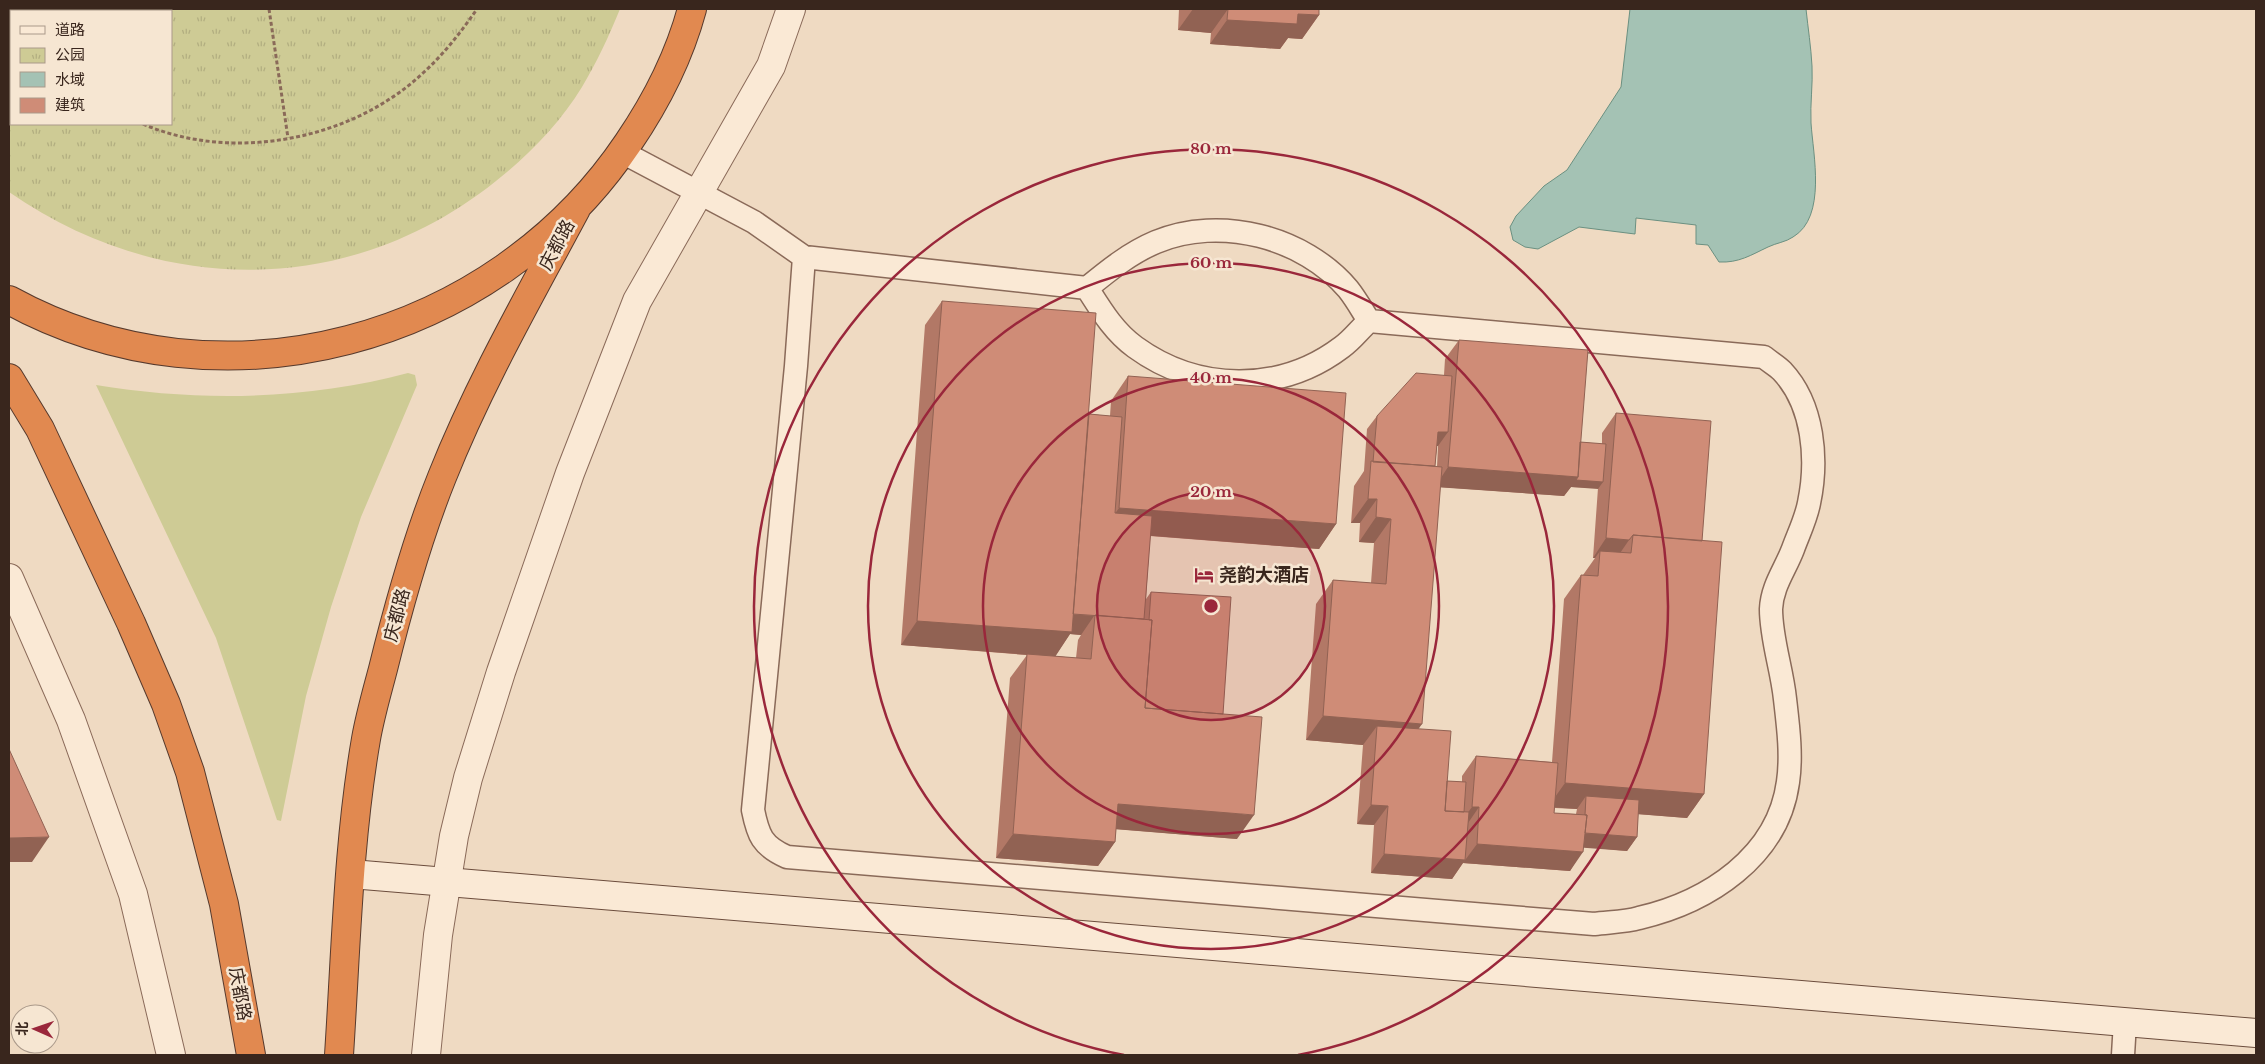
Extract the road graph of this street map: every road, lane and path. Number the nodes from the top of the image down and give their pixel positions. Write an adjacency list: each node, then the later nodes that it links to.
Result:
1 (269, 9): 6 (path)
2 (477, 9): 6 (path)
3 (692, 9): 7 (highway)
4 (791, 9): 8 (street)
5 (146, 125): 6 (path)
6 (288, 138)
7 (622, 152): 8 (lane); 9 (highway)
8 (699, 193): 10 (lane); 17 (street)
9 (576, 209): 12 (highway); 16 (highway, 庆都路)
10 (804, 257): 11 (lane); 13 (lane)
11 (1087, 288): 13 (lane); 13 (lane)
12 (9, 300)
13 (1369, 321)
14 (9, 378): 21 (highway, 庆都路)
15 (9, 578): 20 (street)
16 (351, 874): 17 (street); 22 (highway, 庆都路)
17 (446, 882): 18 (street); 23 (street)
18 (2125, 1022): 19 (street); 24 (lane)
19 (2256, 1033)
20 (171, 1055)
21 (251, 1055)
22 (339, 1055)
23 (426, 1055)
24 (2123, 1055)

